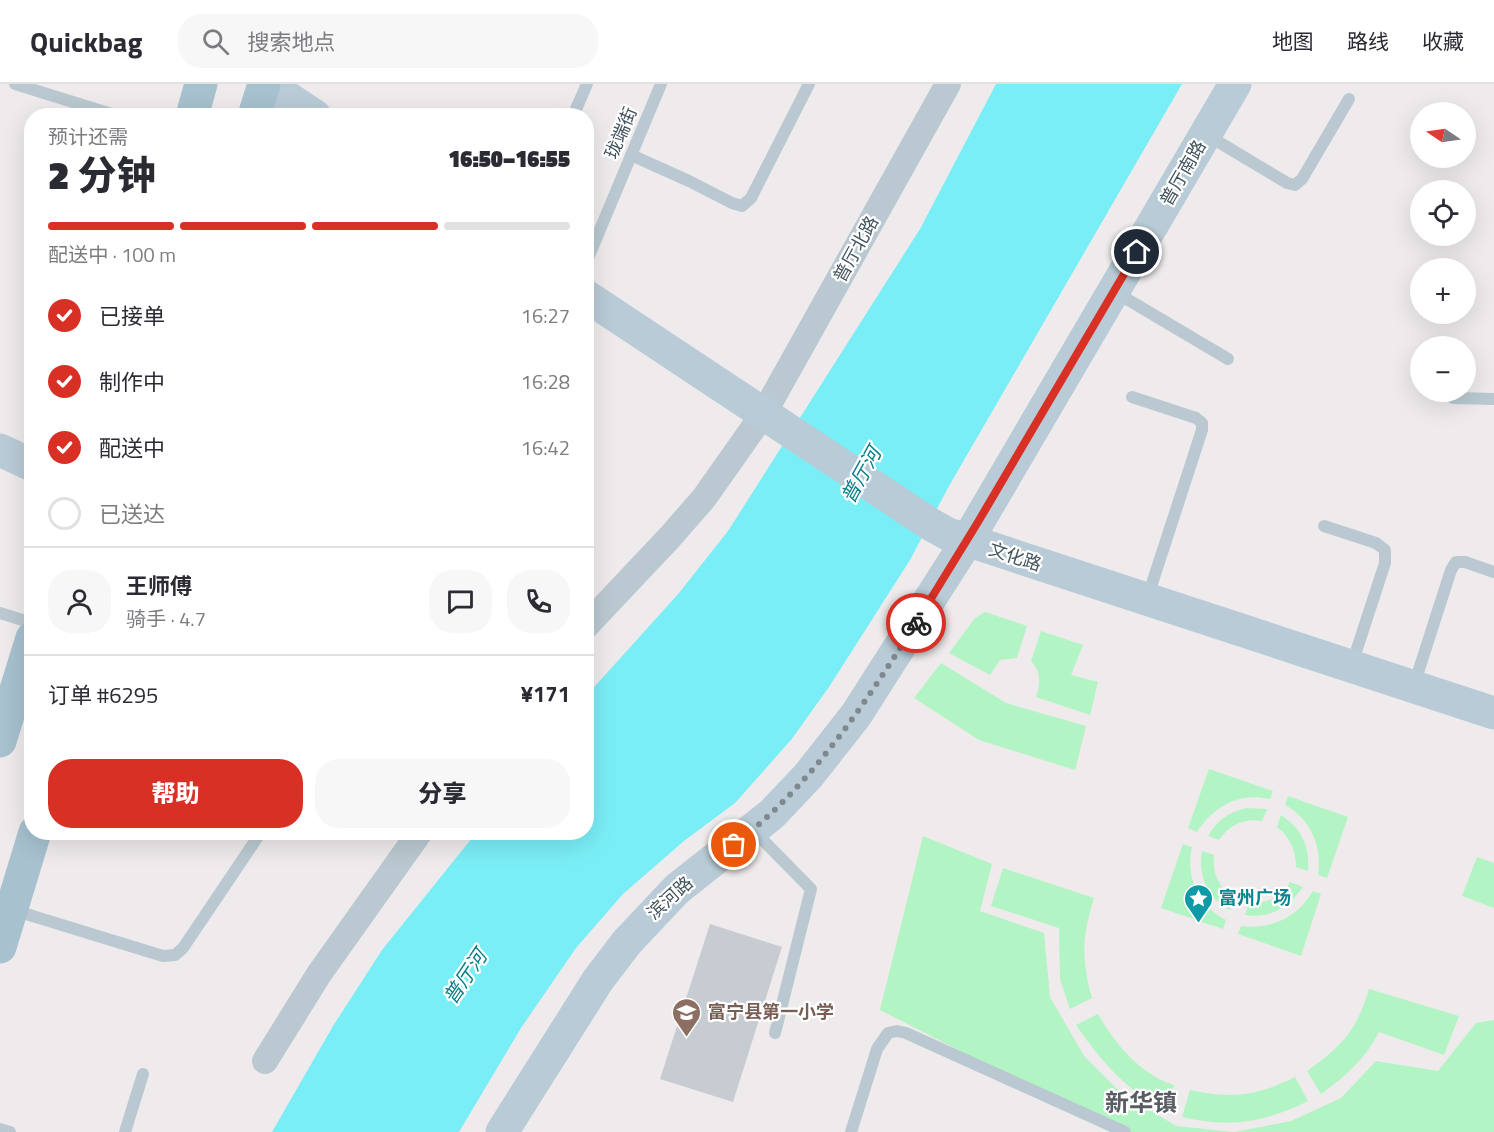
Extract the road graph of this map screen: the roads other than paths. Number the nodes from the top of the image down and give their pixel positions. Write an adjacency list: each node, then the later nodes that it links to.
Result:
1 (15, 84): 10 (lane)
2 (201, 84): 11 (main road)
3 (266, 84): 12 (main road); 13 (street)
4 (586, 84): 14 (lane)
5 (661, 84): 16 (lane, 珑端街)
6 (809, 84): 16 (lane)
7 (948, 84): 24 (street, 普厅北路)
8 (1235, 84): 15 (street, 普厅南路)
9 (1349, 99): 15 (lane)
10 (92, 108)
11 (194, 108)
12 (257, 108)
13 (303, 108)
14 (576, 108)
15 (1206, 135): 18 (street, 普厅南路)
16 (631, 155): 17 (lane, 珑端街)
17 (594, 243)
18 (1114, 292): 20 (lane); 28 (street, 普厅南路)
19 (594, 301): 24 (street, 文化路)
20 (1228, 359)
21 (1132, 398): 30 (lane)
22 (1476, 399): 23 (lane)
23 (1494, 399)
24 (764, 413): 28 (street, 文化路); 32 (street, 普厅北路)
25 (0, 450): 26 (street)
26 (24, 461)
27 (1324, 526): 35 (lane)
28 (967, 541): 30 (street, 文化路); 39 (street, 滨河路)
29 (1494, 572): 36 (lane)
30 (1147, 600): 35 (street, 文化路)
31 (0, 613): 33 (lane)
32 (594, 618)
33 (24, 620)
34 (24, 664): 38 (main road)
35 (1351, 666): 36 (street, 文化路)
36 (1413, 687): 37 (street, 文化路)
37 (1494, 713)
38 (0, 741)
39 (753, 830): 45 (lane); 51 (street, 滨河路)
40 (33, 840): 43 (main road)
41 (256, 840): 43 (lane)
42 (414, 840): 46 (street)
43 (12, 909): 44 (main road)
44 (0, 947)
45 (775, 1033)
46 (265, 1061)
47 (143, 1074): 50 (lane)
48 (0, 1129): 49 (lane)
49 (10, 1132)
50 (125, 1132)
51 (502, 1132)
52 (851, 1132): 53 (lane)
53 (1125, 1132)

